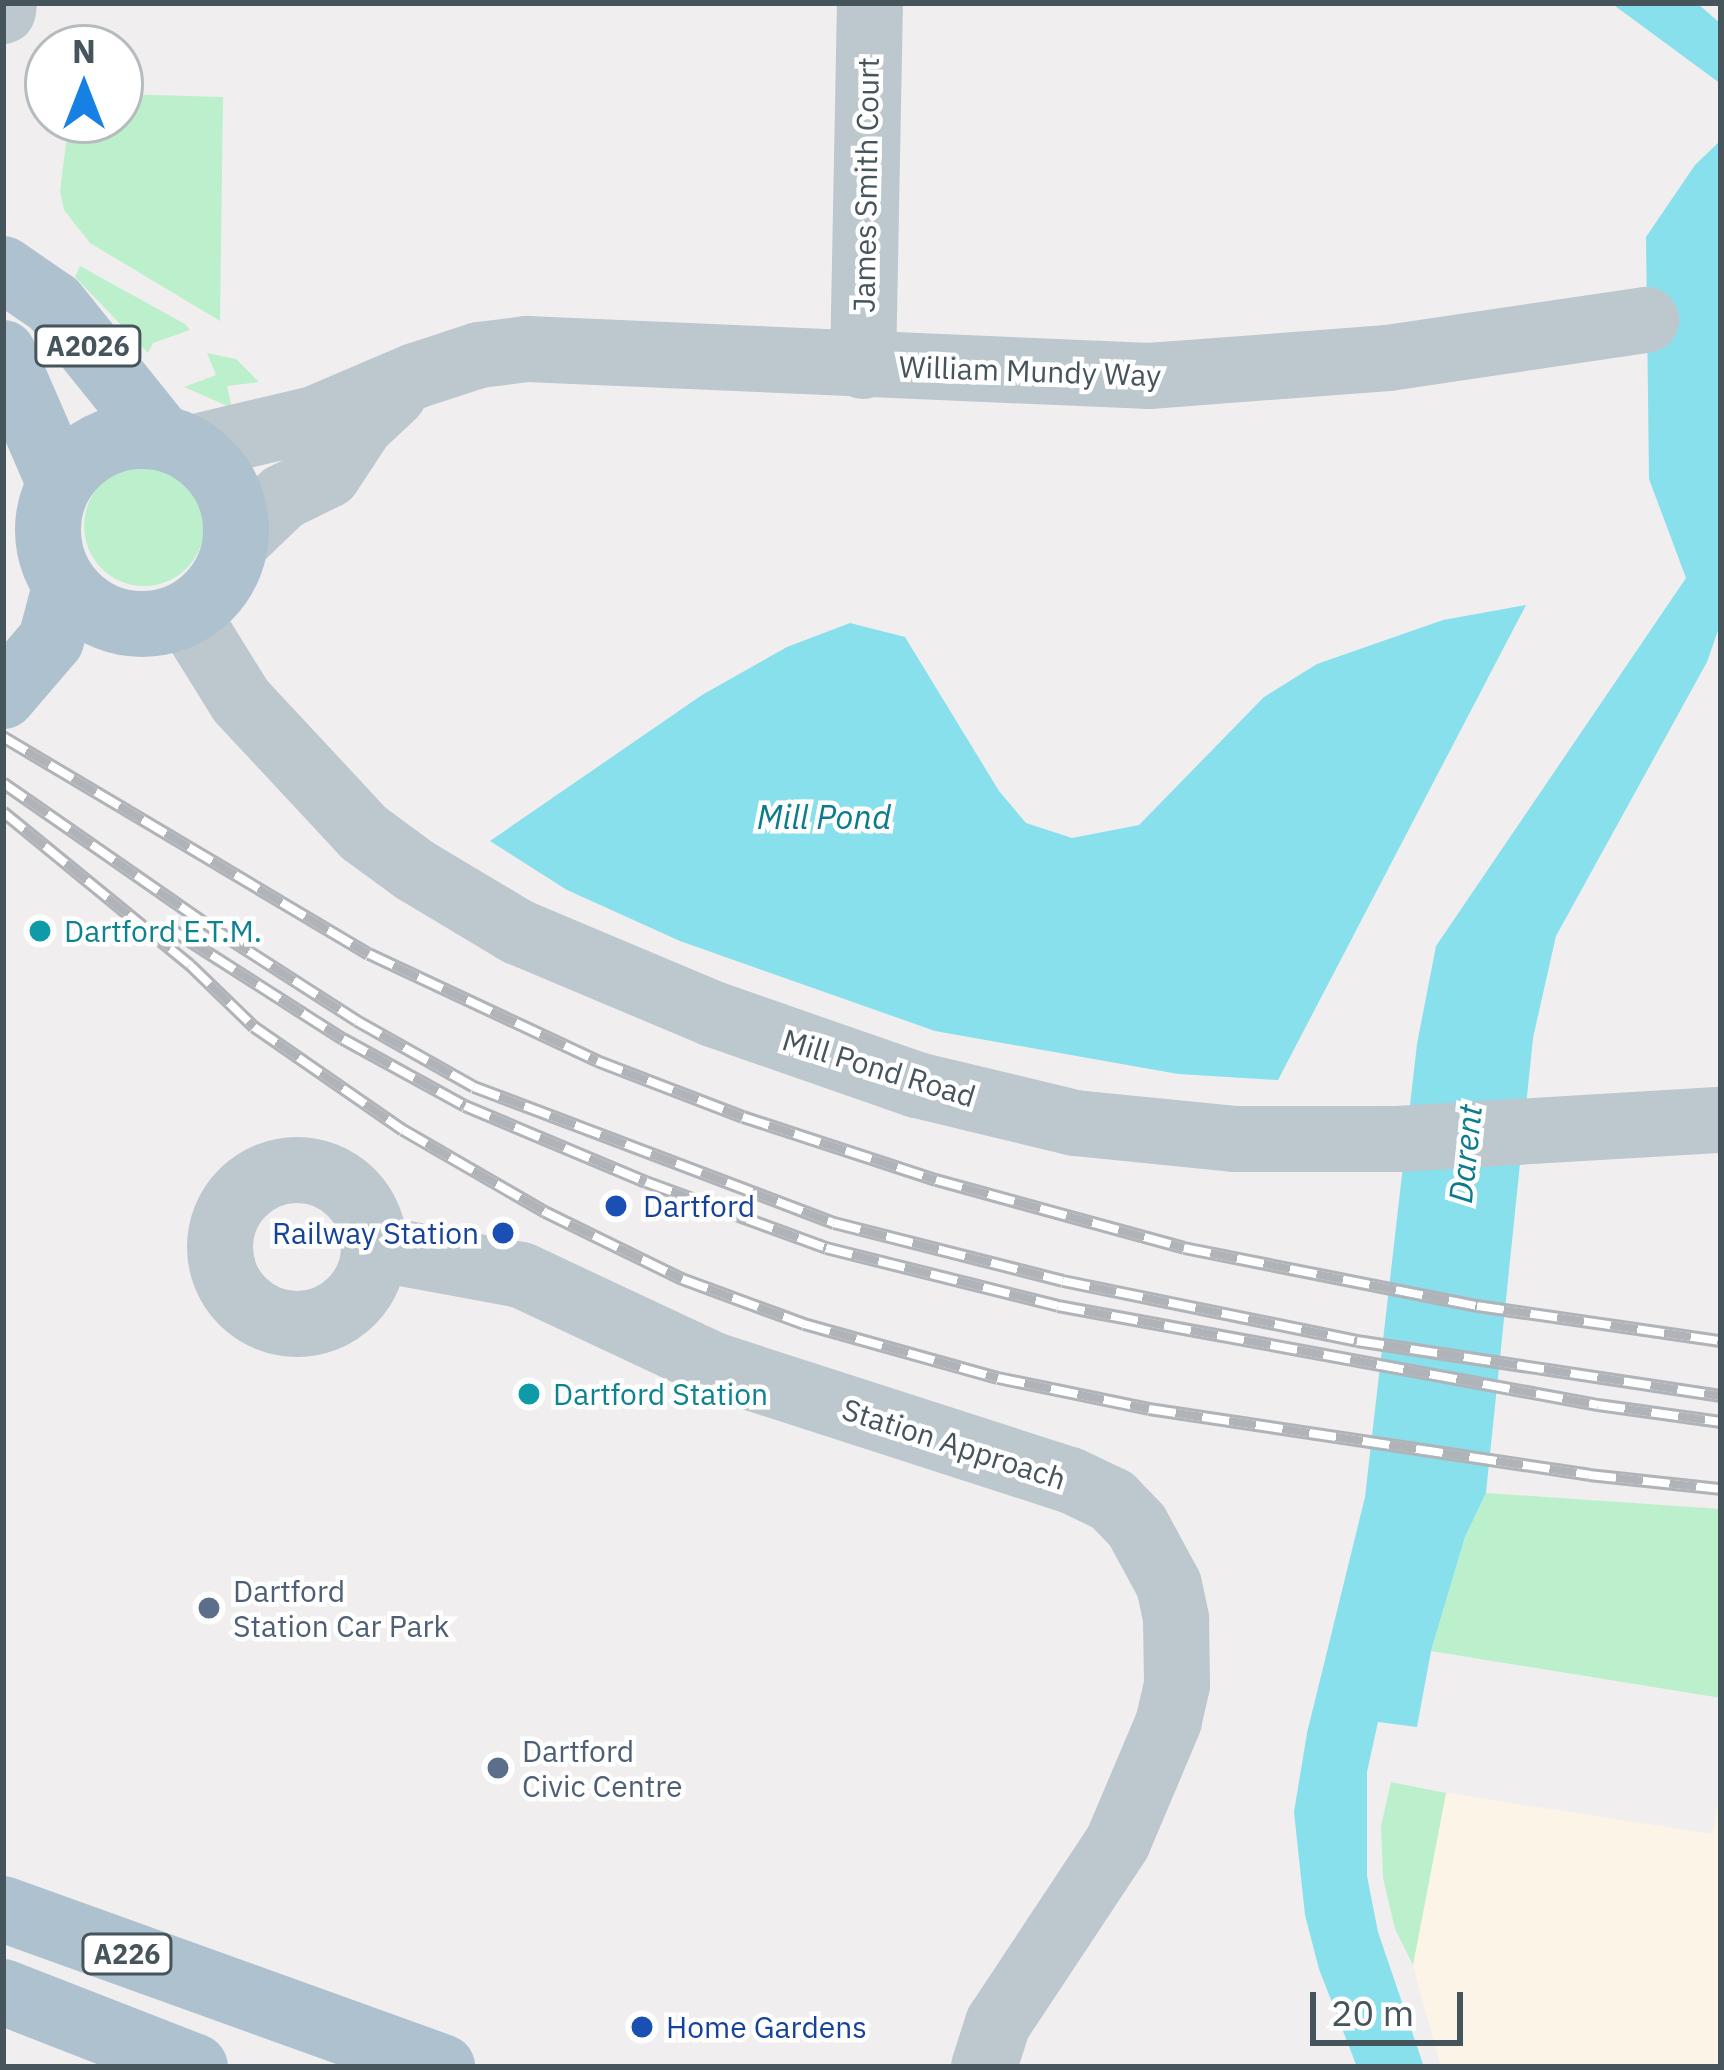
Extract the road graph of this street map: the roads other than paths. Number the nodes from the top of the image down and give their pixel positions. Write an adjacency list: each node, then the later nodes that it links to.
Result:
1 (870, 3): 5 (street, James Smith Court)
2 (3, 269): 7 (main road, A2026)
3 (1646, 320): 5 (street, William Mundy Way)
4 (3, 353): 8 (main road, A2026)
5 (862, 366): 6 (street, William Mundy Way)
6 (415, 376): 7 (street, William Mundy Way); 9 (street, William Mundy Way)
7 (176, 442): 8 (main road); 9 (main road)
8 (59, 482): 10 (main road)
9 (236, 542): 11 (main road)
10 (65, 587): 11 (main road); 12 (main road)
11 (187, 614): 13 (street, Mill Pond Road)
12 (3, 696)
13 (1721, 1120)
14 (375, 1248): 17 (street, Station Approach)
15 (3, 1909): 19 (main road, A226)
16 (3, 1992): 18 (main road, A226)
17 (991, 2045): 20 (street, Station Approach)
18 (195, 2067)
19 (442, 2067)
20 (938, 2067)

